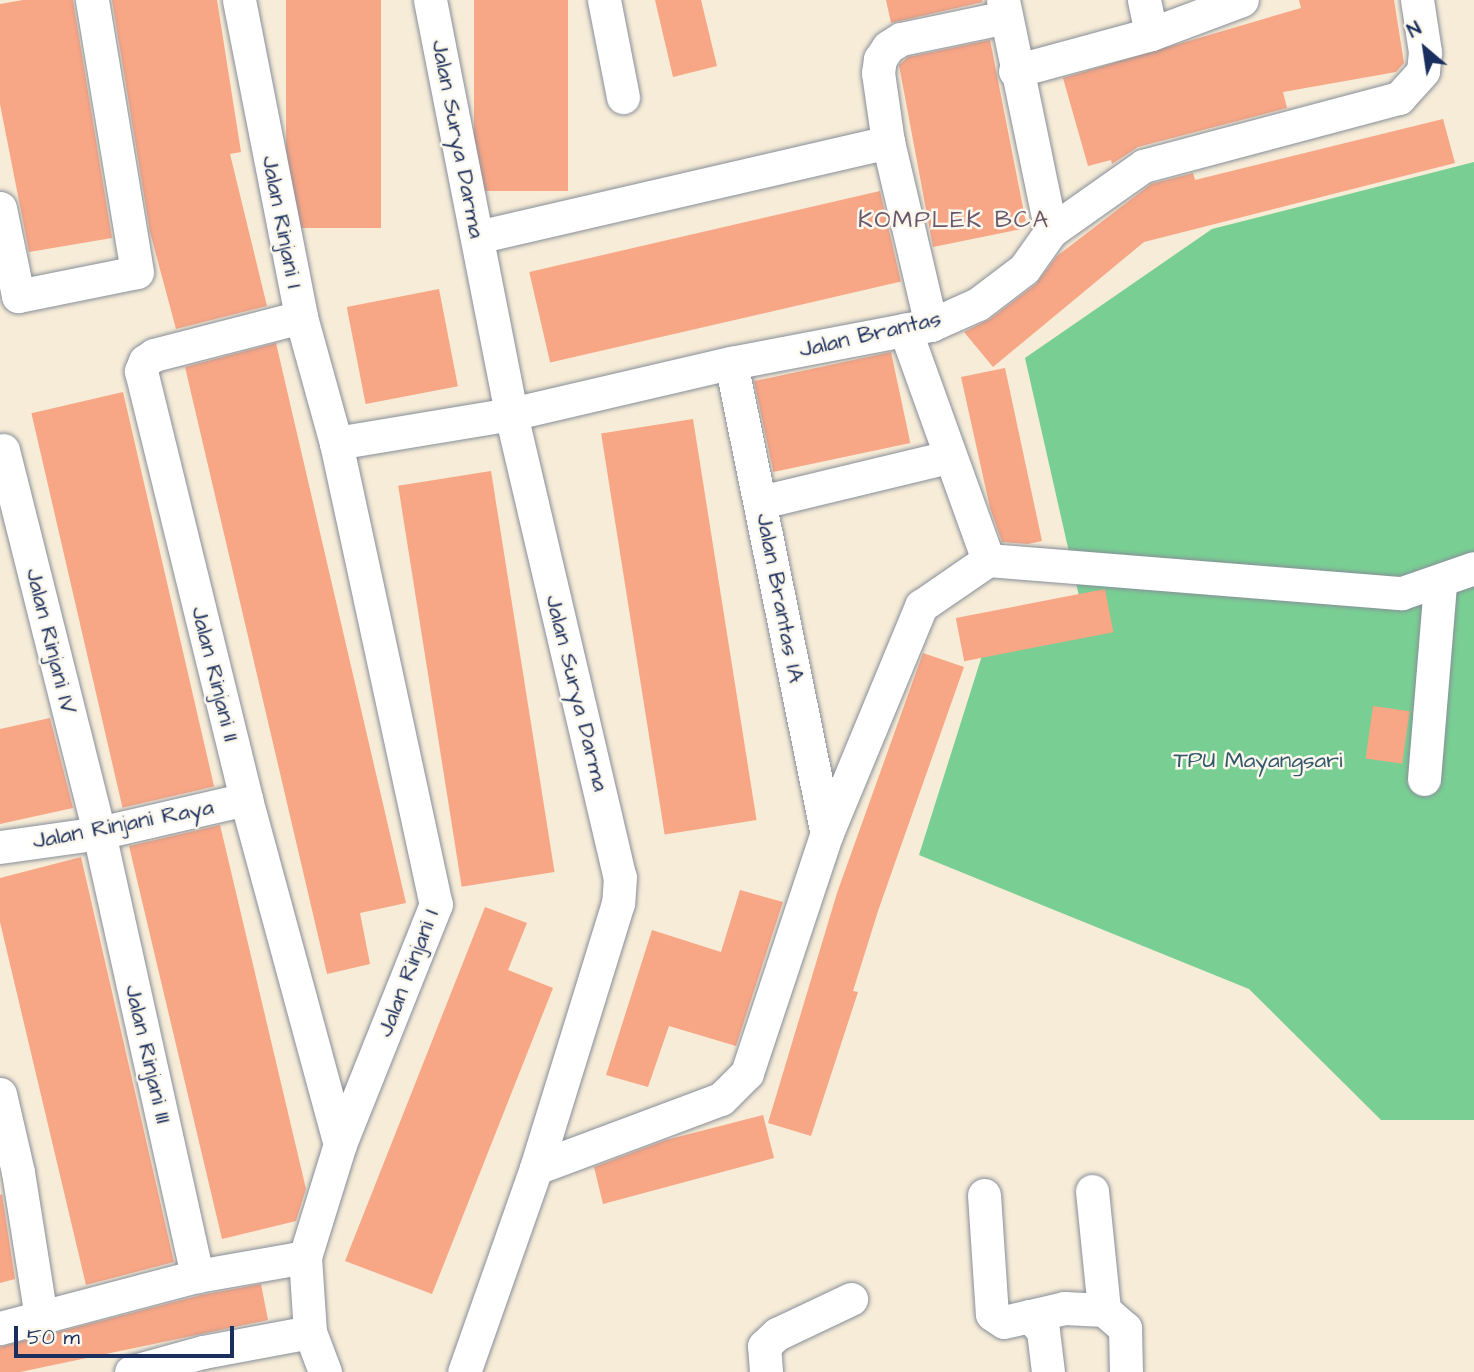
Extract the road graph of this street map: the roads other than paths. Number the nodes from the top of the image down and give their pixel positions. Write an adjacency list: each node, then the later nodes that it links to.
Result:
1 (92, 0): 13 (street)
2 (239, 0): 16 (street, Jalan Rinjani I)
3 (430, 0): 15 (street, Jalan Surya Darma)
4 (604, 0): 11 (street)
5 (1144, 0): 9 (street)
6 (1242, 0): 9 (street)
7 (1417, 0): 14 (street, Jalan Brantas)
8 (1005, 8): 10 (street); 12 (street)
9 (1151, 34): 10 (street)
10 (1015, 71): 14 (street)
11 (624, 97)
12 (888, 142): 15 (street); 17 (street)
13 (1, 218)
14 (1051, 231): 17 (street, Jalan Brantas)
15 (477, 237): 19 (street, Jalan Surya Darma)
16 (301, 317): 20 (street, Jalan Rinjani I); 28 (street, Jalan Rinjani II)
17 (918, 327): 18 (street, Jalan Brantas); 22 (street)
18 (732, 363): 19 (street, Jalan Brantas); 23 (street, Jalan Brantas IA)
19 (511, 414): 20 (street); 34 (street, Jalan Surya Darma)
20 (336, 443): 33 (street, Jalan Rinjani I)
21 (3, 450): 29 (street, Jalan Rinjani IV)
22 (948, 457): 23 (street); 24 (street)
23 (761, 502): 30 (street, Jalan Brantas IA)
24 (988, 560): 26 (street); 30 (street)
25 (1474, 568): 26 (street)
26 (1440, 583): 27 (street)
27 (1424, 779)
28 (246, 799): 29 (street, Jalan Rinjani Raya); 33 (street, Jalan Rinjani II)
29 (99, 833): 31 (street, Jalan Rinjani Raya); 39 (street, Jalan Rinjani III)
30 (827, 833): 34 (street)
31 (0, 847)
32 (0, 1094): 35 (street)
33 (340, 1144): 38 (street, Jalan Rinjani I)
34 (536, 1168): 48 (street, Jalan Surya Darma)
35 (9, 1174): 43 (street)
36 (1092, 1191): 41 (street)
37 (984, 1195): 42 (street)
38 (305, 1257): 39 (street); 45 (street, Jalan Rinjani I)
39 (197, 1276): 43 (street)
40 (851, 1299): 49 (street)
41 (1104, 1310): 42 (street); 51 (street)
42 (1030, 1316): 50 (street)
43 (41, 1318): 44 (street)
44 (0, 1328)
45 (310, 1332): 46 (street); 47 (street, Jalan Rinjani I)
46 (131, 1372)
47 (325, 1372)
48 (464, 1372)
49 (766, 1372)
50 (1048, 1372)
51 (1126, 1372)

